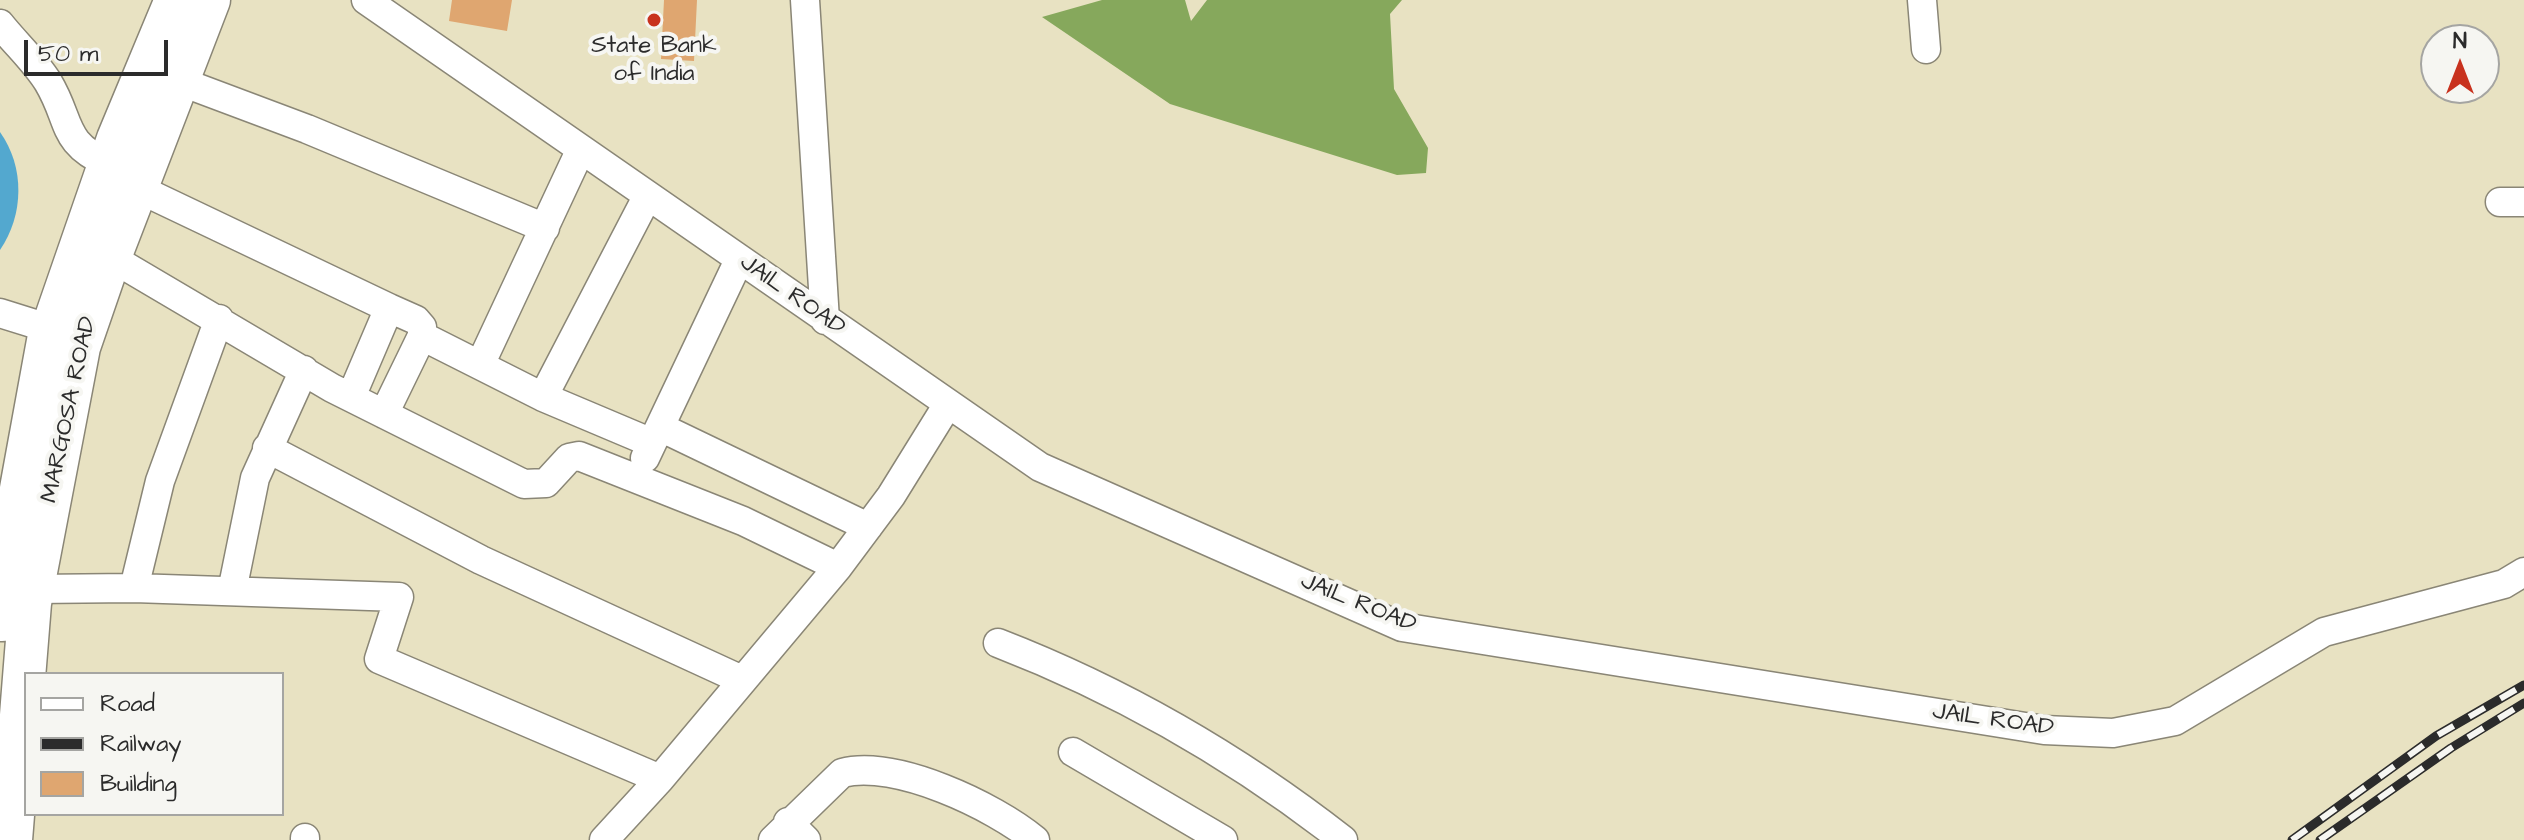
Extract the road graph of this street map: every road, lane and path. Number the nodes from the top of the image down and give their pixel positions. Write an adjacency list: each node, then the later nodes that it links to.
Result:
1 (176, 0): 10 (highway)
2 (209, 0): 8 (highway, MARGOSA ROAD)
3 (366, 0): 9 (street, JAIL ROAD)
4 (805, 0): 18 (street)
5 (1922, 0): 7 (street)
6 (0, 24): 10 (street)
7 (1926, 49)
8 (179, 81): 10 (highway, MARGOSA ROAD); 12 (street)
9 (580, 151): 11 (street, JAIL ROAD); 12 (street)
10 (123, 176): 13 (highway, MARGOSA ROAD); 15 (street); 19 (highway)
11 (647, 197): 14 (street, JAIL ROAD); 24 (street)
12 (545, 228): 21 (street)
13 (110, 257): 17 (street); 34 (highway, MARGOSA ROAD)
14 (739, 260): 18 (street, JAIL ROAD); 27 (street)
15 (389, 308): 20 (street); 23 (street)
16 (0, 313): 19 (street)
17 (219, 319): 22 (street); 33 (street)
18 (825, 320): 25 (street, JAIL ROAD)
19 (51, 329): 37 (highway)
20 (422, 336): 21 (street); 26 (street)
21 (480, 365): 24 (street)
22 (304, 370): 23 (street); 28 (street)
23 (351, 397): 26 (street)
24 (543, 397): 27 (street)
25 (948, 404): 30 (street); 32 (street, JAIL ROAD)
26 (384, 414): 29 (street)
27 (656, 435): 29 (street); 30 (street)
28 (267, 448): 35 (street); 39 (street)
29 (636, 478): 31 (street)
30 (868, 527): 31 (street)
31 (838, 567): 39 (street)
32 (2524, 572)
33 (134, 588): 34 (street); 35 (street)
34 (33, 589): 38 (highway, MARGOSA ROAD)
35 (232, 591): 42 (street)
36 (998, 643): 48 (street)
37 (0, 645)
38 (26, 672)
39 (742, 680): 42 (street)
40 (24, 692): 45 (highway, MARGOSA ROAD)
41 (1073, 752): 44 (street)
42 (660, 779): 46 (street)
43 (789, 834): 47 (street)
44 (1219, 839)
45 (11, 840)
46 (604, 840)
47 (1035, 840)
48 (1343, 840)

